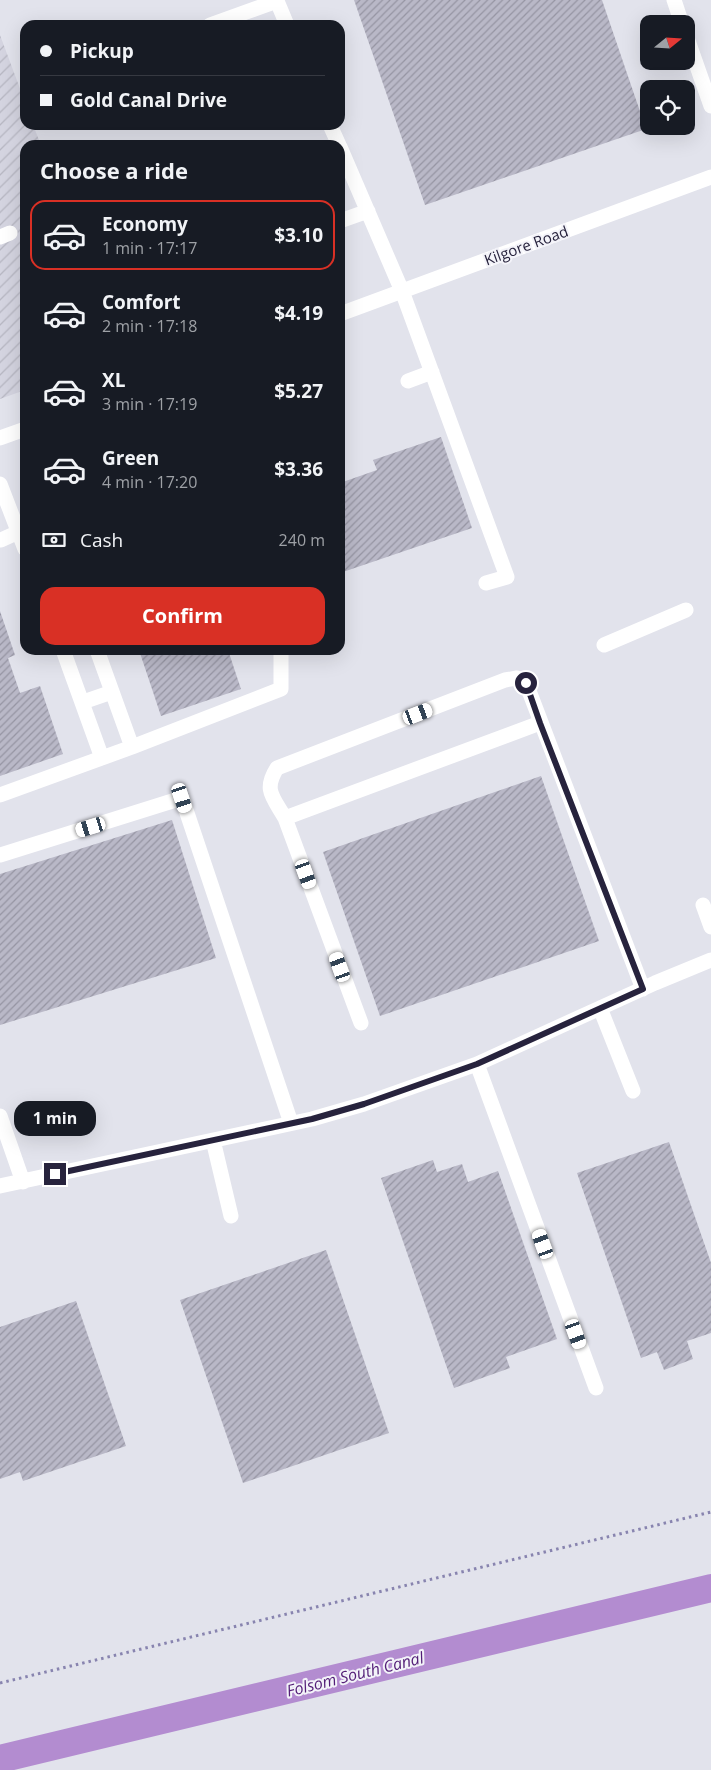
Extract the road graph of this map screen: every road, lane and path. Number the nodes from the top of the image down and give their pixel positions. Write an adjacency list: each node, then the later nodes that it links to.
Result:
1 (674, 0): 2 (street)
2 (679, 15)
3 (224, 20): 4 (street)
4 (285, 20)
5 (695, 61): 6 (street)
6 (711, 106)
7 (345, 158): 9 (street)
8 (711, 176): 11 (street, Kilgore Road)
9 (368, 211): 10 (street); 11 (street)
10 (345, 219)
11 (402, 291): 12 (street, Kilgore Road); 13 (street)
12 (345, 312)
13 (432, 372): 14 (street); 21 (street)
14 (408, 381)
15 (20, 436): 16 (street)
16 (0, 438)
17 (0, 484): 18 (street)
18 (20, 526)
19 (20, 531): 20 (street)
20 (1, 540)
21 (486, 584)
22 (686, 610): 23 (street)
23 (604, 645)
24 (65, 655): 28 (street)
25 (99, 655): 27 (street)
26 (281, 655): 30 (street)
27 (112, 692): 28 (street); 30 (street)
28 (83, 702): 31 (street)
29 (540, 723): 33 (street); 33 (street); 38 (street)
30 (132, 747): 31 (street)
31 (102, 758): 32 (street)
32 (0, 795)
33 (285, 818): 40 (street)
34 (0, 855): 44 (street)
35 (703, 905): 36 (street)
36 (711, 927)
37 (711, 960): 38 (street)
38 (643, 989): 39 (street)
39 (600, 1008): 41 (street); 42 (street)
40 (361, 1023)
41 (477, 1064): 44 (street); 49 (street)
42 (633, 1091)
43 (0, 1116): 46 (street)
44 (291, 1123): 45 (street)
45 (213, 1140): 46 (street); 48 (street)
46 (23, 1182): 47 (street)
47 (0, 1186)
48 (231, 1216)
49 (596, 1388)
50 (711, 1512): 51 (path)
51 (0, 1682)

